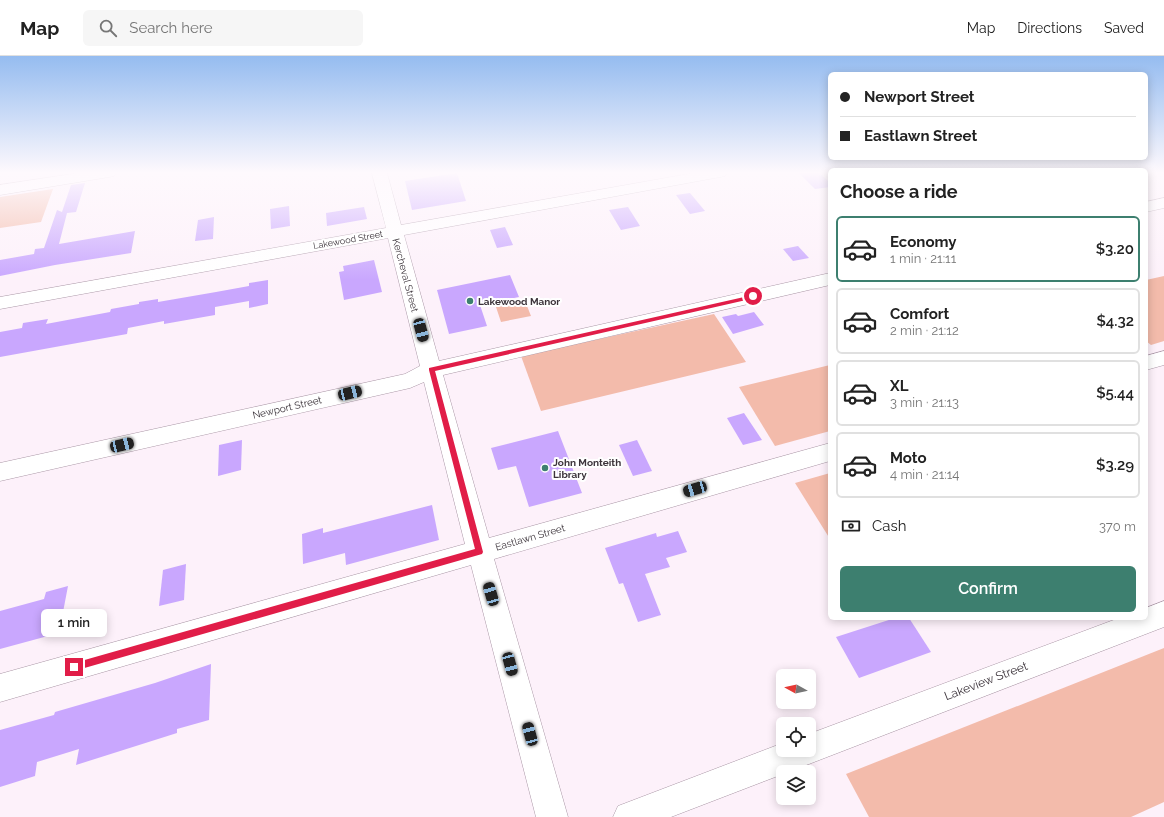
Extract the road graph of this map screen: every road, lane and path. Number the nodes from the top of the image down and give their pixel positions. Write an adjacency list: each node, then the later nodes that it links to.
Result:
1 (388, 209): 3 (street, Kercheval Street)
2 (524, 209): 3 (street, Lakewood Street)
3 (394, 232): 5 (street, Lakewood Street); 8 (street, Kercheval Street)
4 (828, 279): 8 (street, Newport Street)
5 (0, 303)
6 (1164, 358): 7 (street)
7 (1148, 362)
8 (432, 370): 10 (street, Newport Street); 11 (street, Kercheval Street)
9 (828, 453): 11 (street, Eastlawn Street)
10 (0, 472)
11 (480, 552): 13 (street, Eastlawn Street); 16 (street, Kercheval Street)
12 (1164, 614): 14 (street, Lakeview Street)
13 (0, 688)
14 (816, 746)
15 (787, 757): 17 (street)
16 (552, 817)
17 (629, 817)

